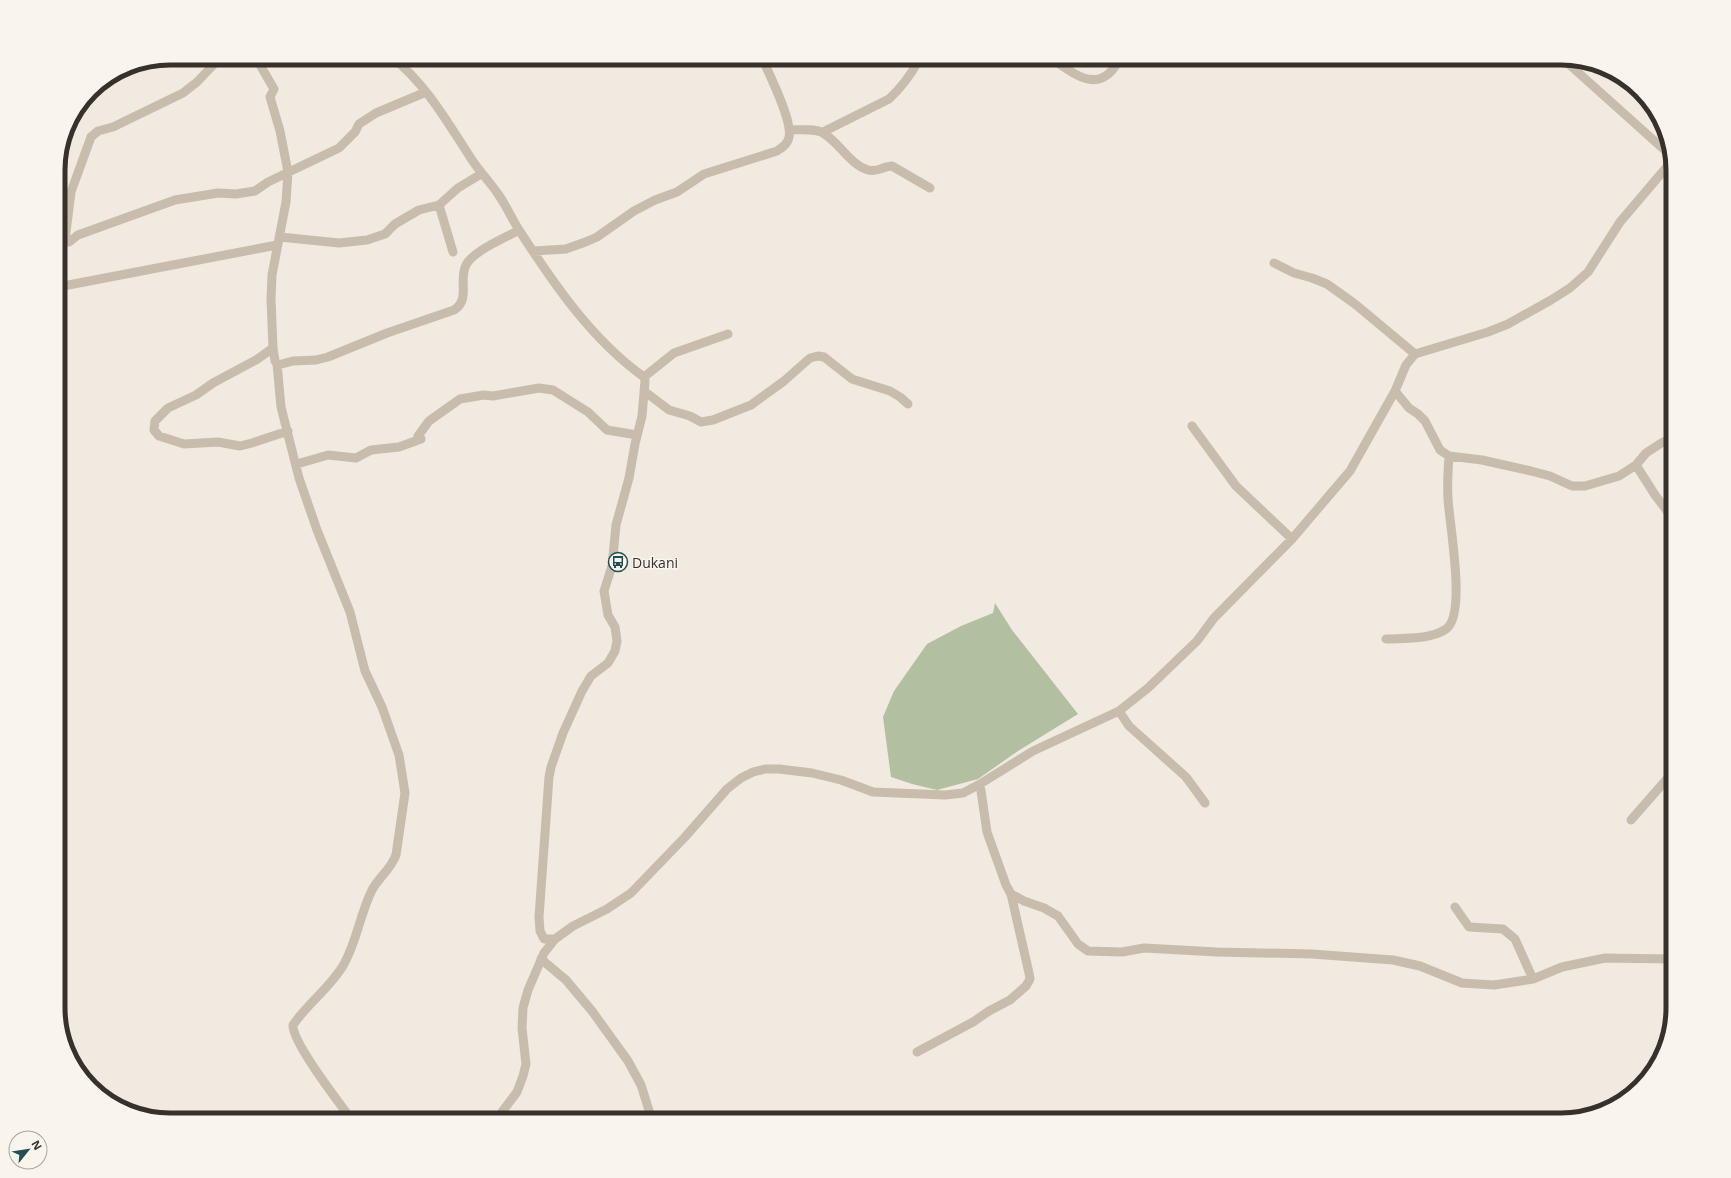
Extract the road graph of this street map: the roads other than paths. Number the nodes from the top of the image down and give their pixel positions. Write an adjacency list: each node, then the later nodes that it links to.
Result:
1 (213, 65): 18 (street)
2 (260, 65): 14 (street)
3 (402, 65): 9 (street)
4 (765, 65): 10 (street)
5 (916, 65): 11 (street)
6 (1062, 65): 7 (street)
7 (1116, 65)
8 (1571, 66): 12 (street)
9 (426, 92): 14 (street); 15 (street)
10 (789, 130): 11 (street); 22 (street)
11 (823, 132): 16 (street)
12 (1663, 149)
13 (1666, 168): 28 (street)
14 (288, 172): 20 (street); 21 (street)
15 (481, 174): 17 (street); 19 (street)
16 (930, 188)
17 (439, 204): 20 (street); 23 (street)
18 (65, 226)
19 (519, 230): 22 (street); 29 (street)
20 (278, 241): 25 (street); 27 (street)
21 (65, 243)
22 (534, 251): 30 (street)
23 (453, 252)
24 (1274, 263): 28 (street)
25 (65, 286)
26 (728, 334): 30 (street)
27 (273, 348): 29 (street); 35 (street)
28 (1415, 354): 32 (street)
29 (277, 364): 35 (street)
30 (644, 377): 31 (street)
31 (644, 391): 33 (street); 36 (street)
32 (1395, 391): 38 (street); 42 (street)
33 (908, 404)
34 (1192, 426): 42 (street)
35 (288, 431): 39 (street)
36 (637, 435): 39 (street); 51 (street)
37 (1666, 441): 40 (street)
38 (1448, 456): 40 (street); 43 (street)
39 (297, 464): 56 (street)
40 (1636, 465): 41 (street)
41 (1666, 510)
42 (1292, 539): 44 (street)
43 (1386, 639)
44 (1119, 711): 46 (street); 47 (street)
45 (1666, 780): 48 (street)
46 (980, 784): 49 (street); 51 (street)
47 (1205, 803)
48 (1631, 820)
49 (1011, 894): 54 (street); 55 (street)
50 (1455, 907): 54 (street)
51 (555, 939): 52 (street)
52 (541, 959): 57 (street); 58 (street)
53 (1666, 959): 54 (street)
54 (1533, 979)
55 (917, 1052)
56 (347, 1113)
57 (501, 1113)
58 (650, 1113)

